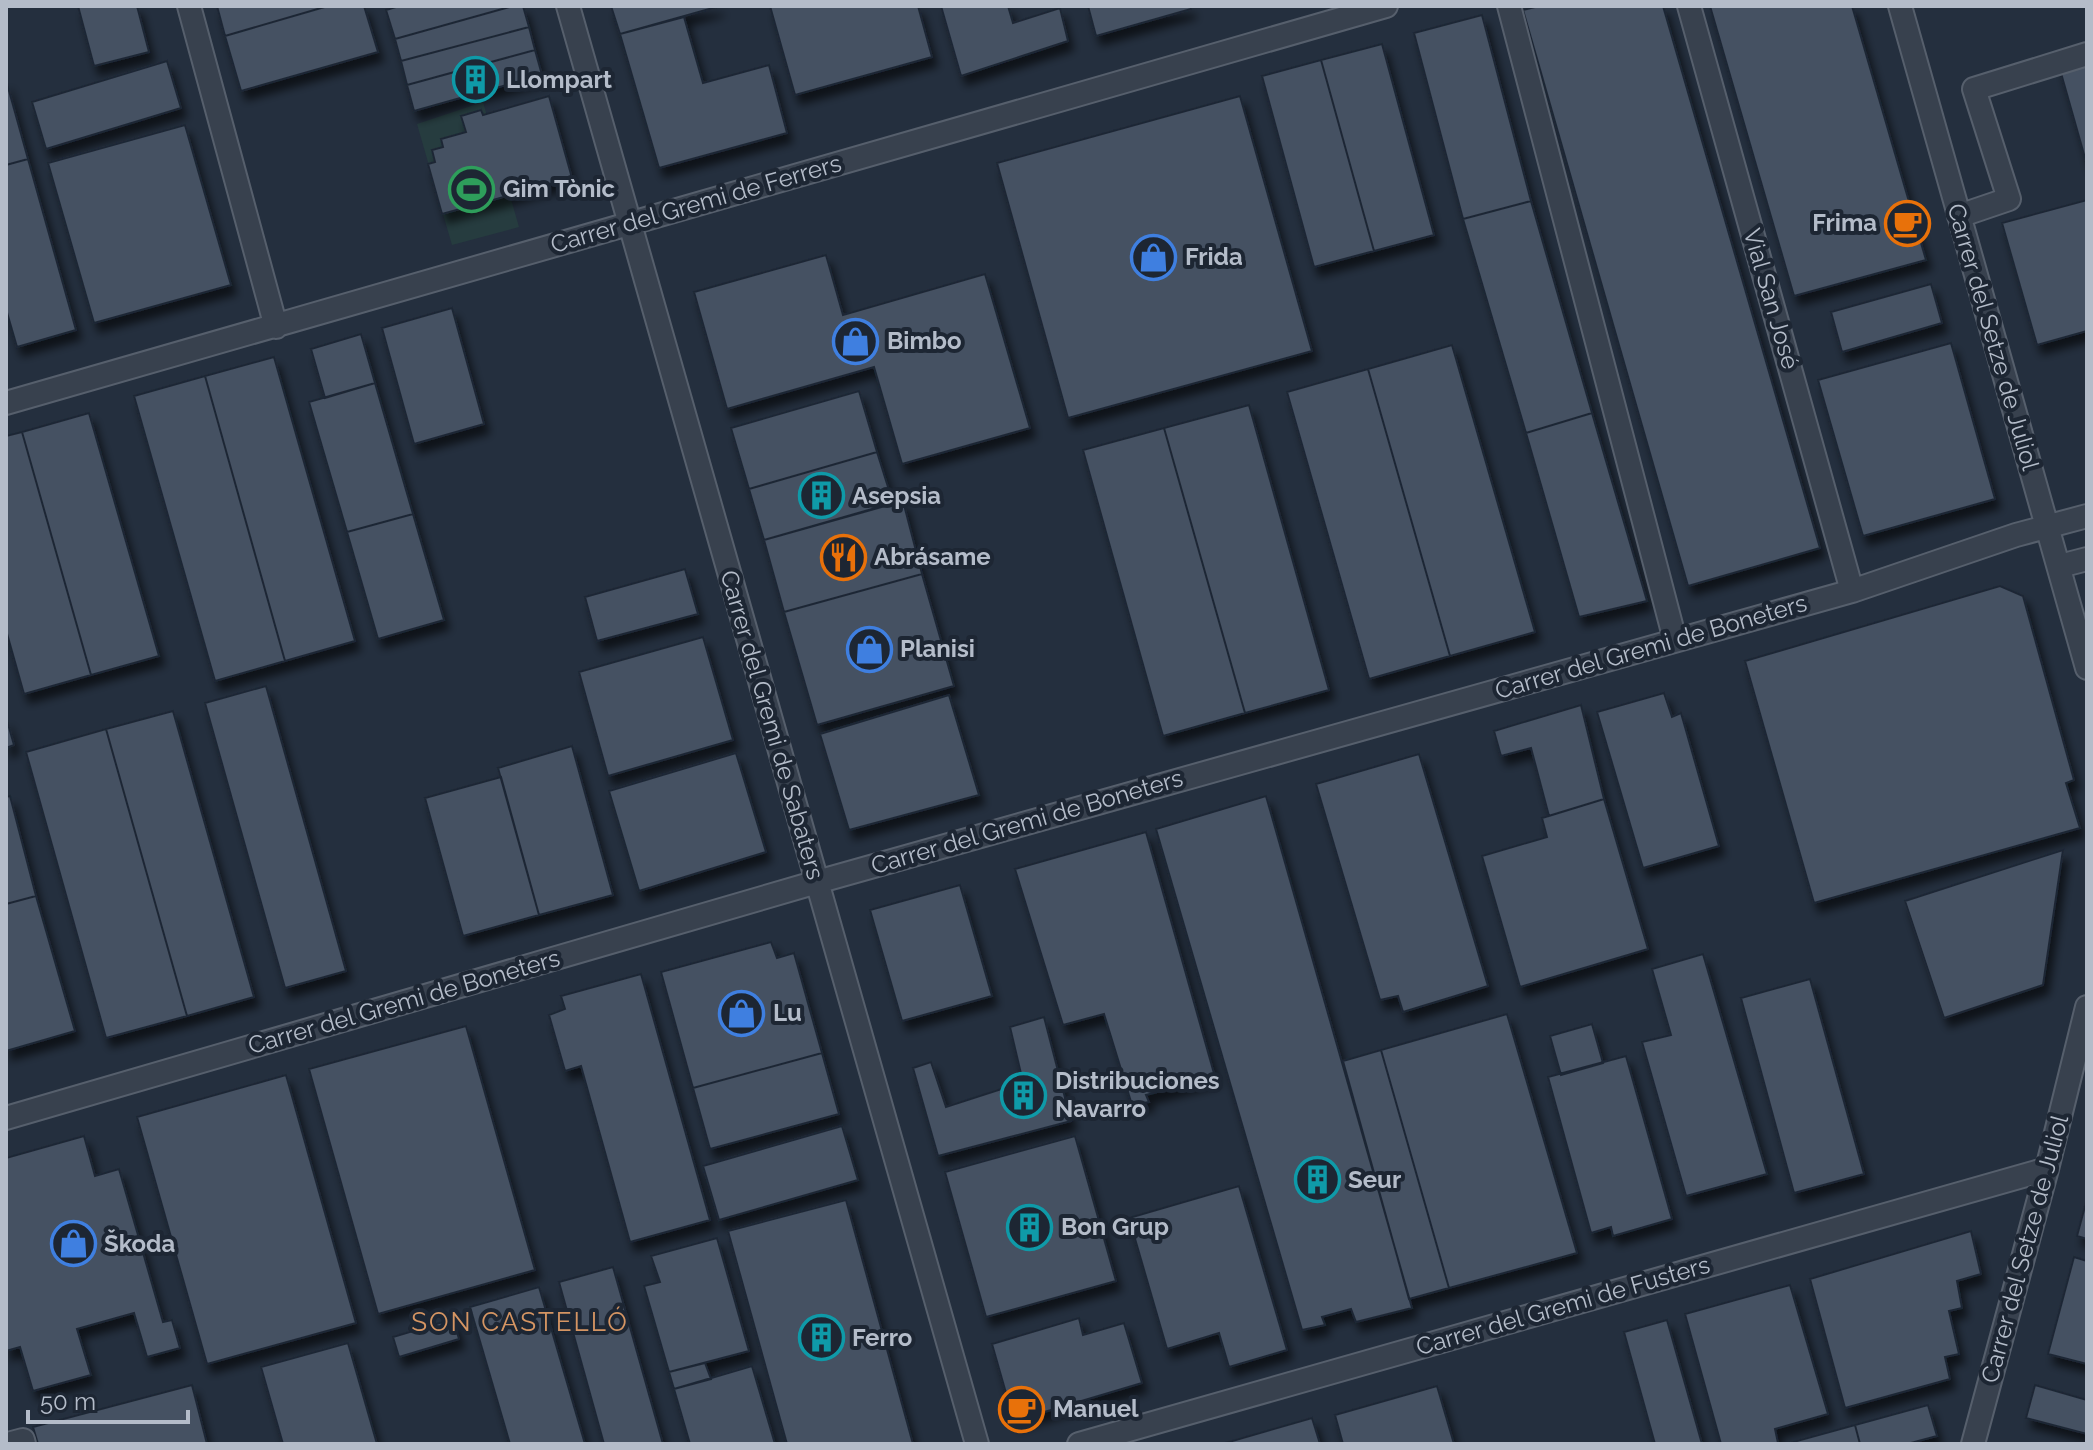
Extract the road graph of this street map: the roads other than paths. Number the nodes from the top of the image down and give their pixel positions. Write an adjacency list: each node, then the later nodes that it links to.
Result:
1 (189, 6): 10 (street)
2 (568, 6): 9 (street, Carrer del Gremi de Sabaters)
3 (1386, 6): 9 (street, Carrer del Gremi de Ferrers)
4 (1509, 6): 17 (street)
5 (1689, 6): 16 (street, Vial San José)
6 (1900, 6): 8 (street, Carrer del Setze de Juliol)
7 (2087, 54): 8 (street)
8 (1959, 216): 13 (street, Carrer del Setze de Juliol)
9 (629, 222): 10 (street, Carrer del Gremi de Ferrers); 19 (street, Carrer del Gremi de Sabaters)
10 (276, 327): 11 (street, Carrer del Gremi de Ferrers)
11 (6, 403)
12 (2087, 516): 13 (street, Carrer del Gremi de Boneters)
13 (2047, 527): 15 (street, Carrer del Setze de Juliol); 16 (street, Carrer del Gremi de Boneters)
14 (2087, 559): 15 (street)
15 (2060, 566): 18 (street, Carrer del Setze de Juliol)
16 (1852, 591): 17 (street, Carrer del Gremi de Boneters)
17 (1675, 640): 19 (street, Carrer del Gremi de Boneters)
18 (2087, 668)
19 (817, 882): 21 (street, Carrer del Gremi de Boneters); 25 (street, Carrer del Gremi de Sabaters)
20 (2087, 1007): 22 (street, Carrer del Setze de Juliol)
21 (6, 1118)
22 (2047, 1169): 26 (street, Carrer del Gremi de Fusters); 27 (street, Carrer del Setze de Juliol)
23 (8, 1444): 24 (street)
24 (24, 1444)
25 (977, 1444)
26 (1079, 1444)
27 (1973, 1444)

